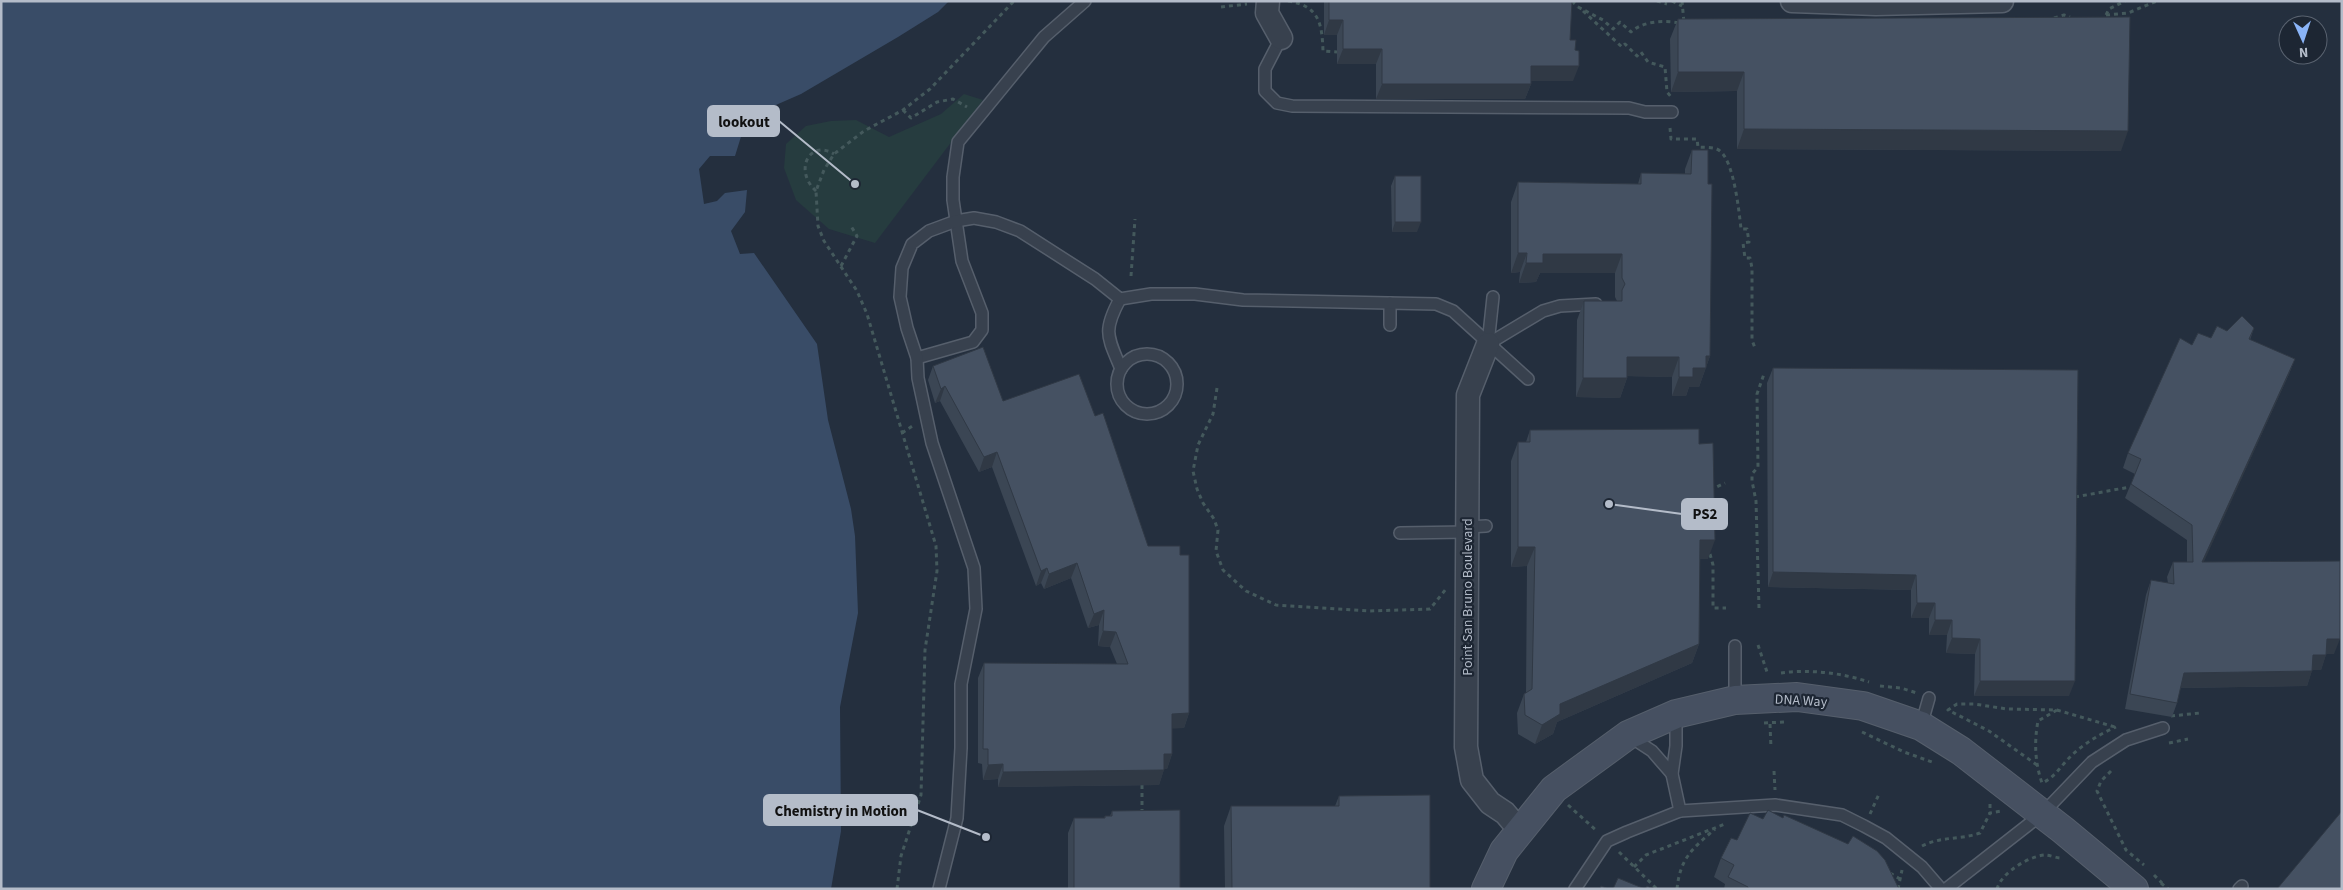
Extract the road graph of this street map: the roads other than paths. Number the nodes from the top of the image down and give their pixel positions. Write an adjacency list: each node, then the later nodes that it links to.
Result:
1 (1085, 1): 8 (lane)
2 (1268, 1): 6 (street)
3 (1792, 1): 5 (street)
4 (2002, 1): 5 (street)
5 (1919, 3)
6 (1281, 38): 7 (lane)
7 (1672, 112)
8 (956, 221): 10 (lane); 15 (lane); 15 (lane)
9 (1493, 297): 14 (lane)
10 (1120, 299): 11 (lane); 16 (lane)
11 (1390, 303): 13 (lane); 14 (lane)
12 (1611, 303): 14 (lane)
13 (1390, 325)
14 (1488, 344): 17 (lane); 18 (street, Point San Bruno Boulevard)
15 (917, 358): 32 (lane)
16 (1121, 369): 16 (lane)
17 (1528, 379)
18 (1473, 528): 19 (lane); 30 (street, Point San Bruno Boulevard)
19 (1400, 533)
20 (1735, 646): 22 (lane)
21 (1928, 698): 24 (lane)
22 (1735, 700): 23 (main road, DNA Way); 24 (main road, DNA Way)
23 (1676, 714): 26 (main road, DNA Way); 27 (lane)
24 (1922, 726): 29 (main road, DNA Way)
25 (2163, 728): 29 (lane)
26 (1628, 735): 27 (lane); 30 (main road, DNA Way)
27 (1672, 774): 28 (lane)
28 (1680, 810): 34 (lane); 35 (lane)
29 (2042, 814): 31 (main road, DNA Way); 36 (lane)
30 (1521, 832): 33 (main road, DNA Way)
31 (2144, 876)
32 (939, 889)
33 (1486, 889)
34 (1575, 889)
35 (1941, 889)
36 (1946, 889)

